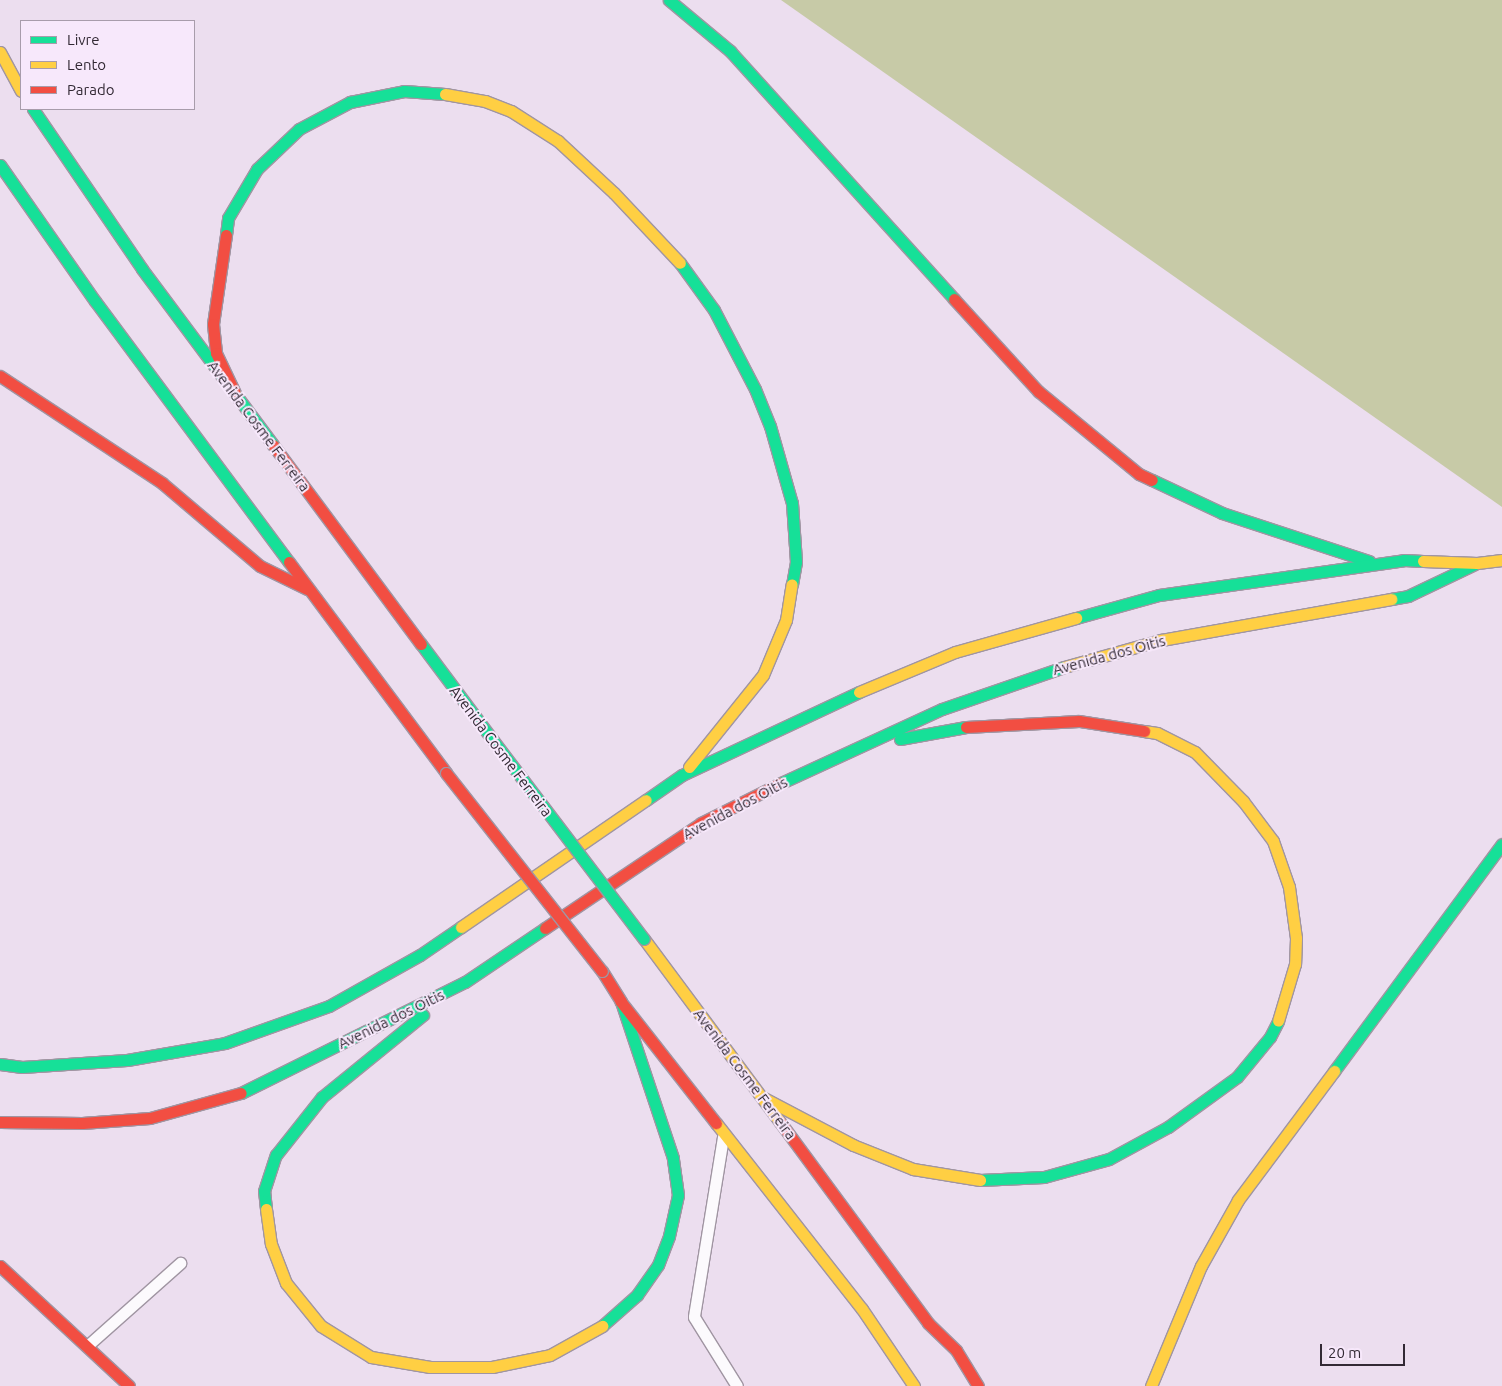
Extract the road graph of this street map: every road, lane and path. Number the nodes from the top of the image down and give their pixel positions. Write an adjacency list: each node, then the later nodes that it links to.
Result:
1 (669, 0): 9 (main road)
2 (0, 52): 3 (main road)
3 (20, 89)
4 (34, 110): 7 (main road, Avenida Cosme Ferreira)
5 (0, 165): 11 (main road)
6 (0, 376): 11 (main road)
7 (235, 393): 13 (main road); 20 (main road, Avenida Cosme Ferreira, bridge)
8 (1502, 560): 10 (main road, Avenida dos Oitis)
9 (1375, 563): 10 (main road, Avenida dos Oitis); 13 (main road, Avenida dos Oitis)
10 (1477, 563): 12 (main road, Avenida dos Oitis)
11 (311, 591): 16 (main road, bridge)
12 (856, 746): 15 (main road, Avenida dos Oitis); 20 (main road)
13 (682, 775): 19 (main road, Avenida dos Oitis)
14 (1502, 844): 30 (main road)
15 (465, 982): 16 (main road); 21 (main road, Avenida dos Oitis)
16 (621, 1002): 22 (main road)
17 (0, 1053): 19 (main road)
18 (0, 1064): 19 (main road, Avenida dos Oitis)
19 (22, 1068)
20 (764, 1098): 29 (main road, Avenida Cosme Ferreira)
21 (0, 1122)
22 (724, 1131): 27 (lane); 28 (main road)
23 (180, 1263): 25 (lane)
24 (0, 1266): 25 (main road)
25 (88, 1346): 26 (main road)
26 (129, 1386)
27 (737, 1386)
28 (914, 1386)
29 (978, 1386)
30 (1150, 1386)

